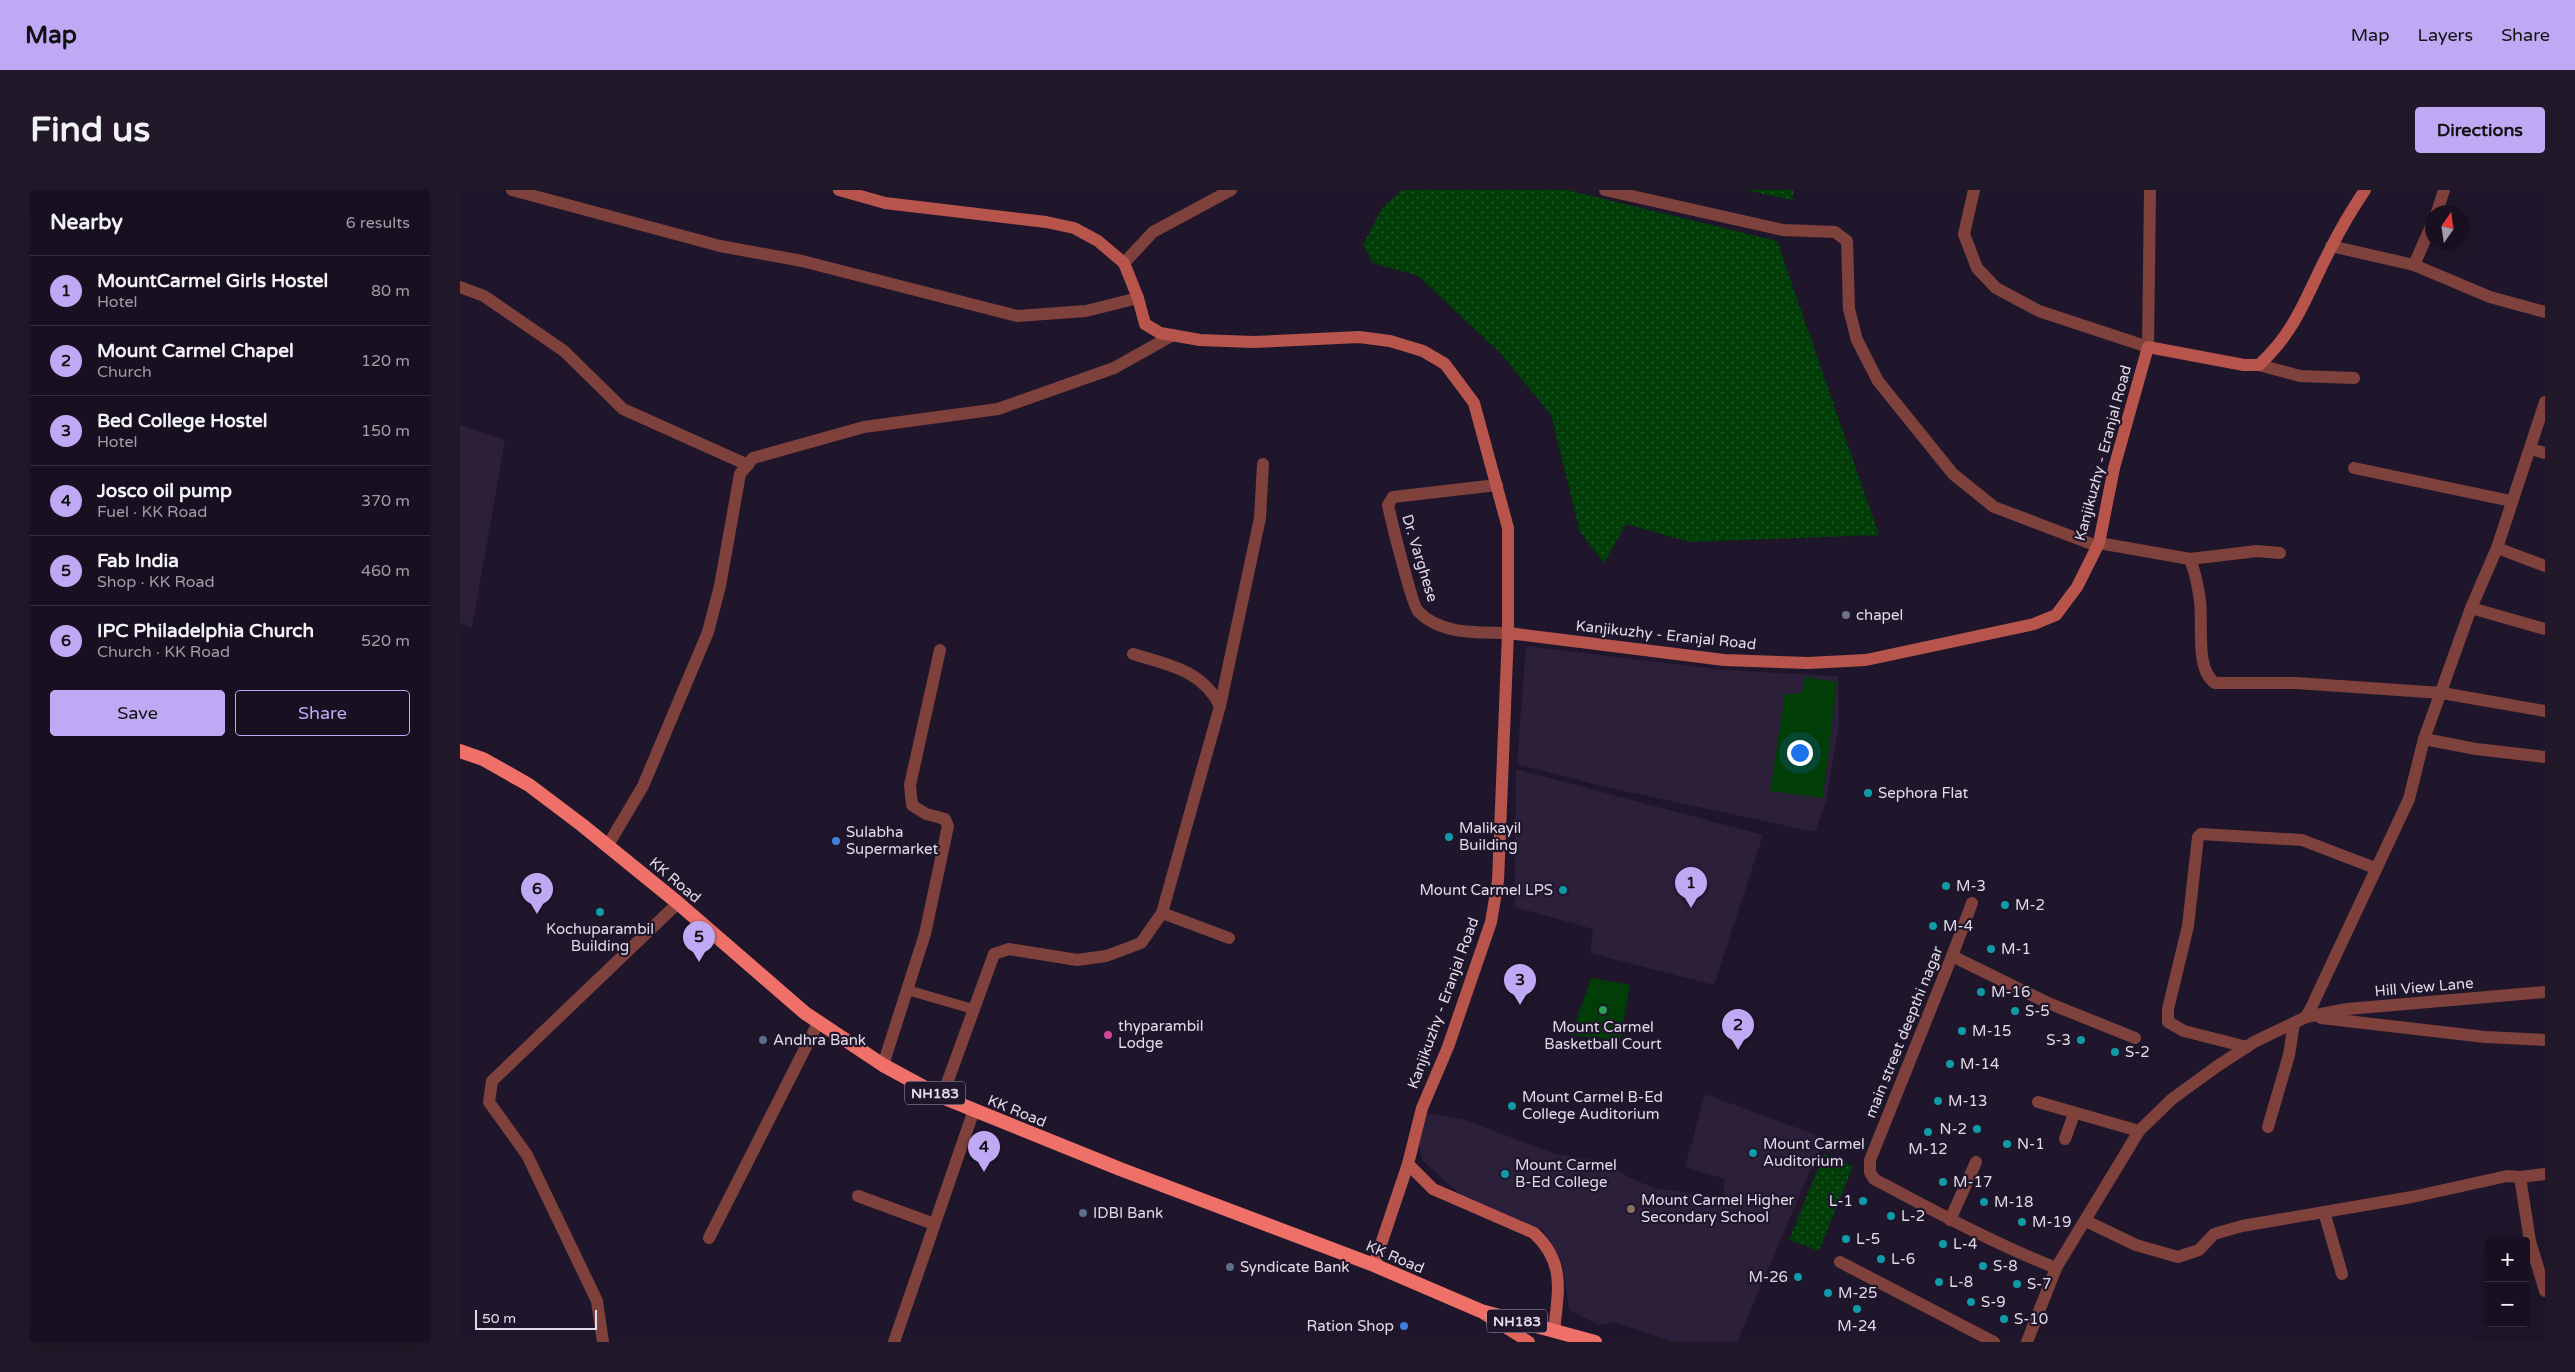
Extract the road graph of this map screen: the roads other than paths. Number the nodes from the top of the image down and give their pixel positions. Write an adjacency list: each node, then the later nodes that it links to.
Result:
1 (512, 190): 15 (street)
2 (839, 190): 12 (main road)
3 (1231, 190): 12 (street)
4 (1605, 190): 29 (street)
5 (1974, 190): 18 (street)
6 (2150, 190): 18 (street)
7 (2365, 190): 11 (main road)
8 (2444, 190): 9 (street)
9 (2440, 205)
10 (2425, 240): 13 (street)
11 (2331, 246): 13 (street); 19 (main road)
12 (1124, 263): 15 (main road)
13 (2414, 265): 16 (street)
14 (460, 287): 25 (street)
15 (1138, 298): 17 (main road)
16 (2545, 312)
17 (1174, 335): 25 (street); 27 (main road)
18 (2148, 347): 19 (main road); 29 (main road, Kanjikuzhy - Eranjal Road)
19 (2259, 365): 20 (street)
20 (2354, 378)
21 (2545, 402): 22 (street)
22 (2530, 449): 23 (street); 28 (street)
23 (2545, 453)
24 (1262, 464): 40 (street)
25 (748, 465): 45 (street)
26 (2354, 468): 28 (street)
27 (1497, 485): 36 (main road); 36 (street, Dr. Varghese)
28 (2511, 501): 30 (street)
29 (2098, 545): 32 (street); 36 (main road, Kanjikuzhy - Eranjal Road)
30 (2497, 548): 33 (street); 34 (street)
31 (2280, 553): 32 (street)
32 (2190, 559): 39 (street)
33 (2545, 566)
34 (2471, 608): 35 (street); 39 (street)
35 (2545, 629)
36 (1508, 633): 70 (main road, Kanjikuzhy - Eranjal Road)
37 (940, 650): 52 (street)
38 (1134, 654): 40 (street)
39 (2442, 693): 41 (street); 42 (street)
40 (1220, 706): 49 (street)
41 (2545, 711)
42 (2424, 740): 44 (street); 46 (street)
43 (460, 751): 45 (highway, KK Road / NH183)
44 (2545, 756)
45 (608, 845): 47 (highway, KK Road / NH183)
46 (2375, 868): 55 (street); 60 (street)
47 (678, 903): 56 (highway, KK Road / NH183); 86 (street)
48 (1972, 903): 51 (street, main street deepthi nagar)
49 (1162, 913): 50 (street); 54 (street)
50 (1229, 938)
51 (1952, 956): 58 (street); 75 (street, main street deepthi nagar)
52 (907, 990): 54 (street); 61 (street)
53 (2545, 992): 55 (street, Hill View Lane)
54 (973, 1009): 62 (street)
55 (2306, 1017): 57 (street, Hill View Lane); 59 (street)
56 (818, 1023): 61 (highway, KK Road / NH183); 78 (street)
57 (2294, 1023): 60 (street, Hill View Lane); 66 (street)
58 (2135, 1038)
59 (2545, 1040)
60 (2247, 1047): 67 (street, Hill View Lane)
61 (883, 1065): 62 (highway, KK Road / NH183)
62 (942, 1097): 64 (highway, KK Road / NH183)
63 (2038, 1102): 65 (street)
64 (974, 1110): 77 (street); 80 (highway, KK Road / NH183)
65 (2074, 1114): 67 (street); 68 (street)
66 (2268, 1127)
67 (2139, 1131): 76 (street, Hill View Lane)
68 (2065, 1139)
69 (1976, 1162): 75 (street)
70 (1408, 1164): 80 (main road, Kanjikuzhy - Eranjal Road); 85 (main road)
71 (2545, 1174): 72 (street)
72 (2520, 1177): 74 (street); 83 (street)
73 (858, 1196): 77 (street)
74 (2324, 1212): 76 (street); 82 (street)
75 (1950, 1220): 81 (street, main street deepthi nagar)
76 (2086, 1221): 81 (street, Hill View Lane)
77 (934, 1224): 87 (street)
78 (709, 1238)
79 (1840, 1262): 90 (street)
80 (1374, 1265): 84 (highway, KK Road / NH183)
81 (2056, 1268): 91 (street, Hill View Lane)
82 (2342, 1274)
83 (2545, 1291)
84 (1481, 1312): 85 (highway, KK Road / NH183); 88 (main road)
85 (1554, 1331): 89 (highway, NH183)
86 (603, 1342)
87 (894, 1342)
88 (1529, 1342)
89 (1595, 1342)
90 (1994, 1342)
91 (2027, 1342)

